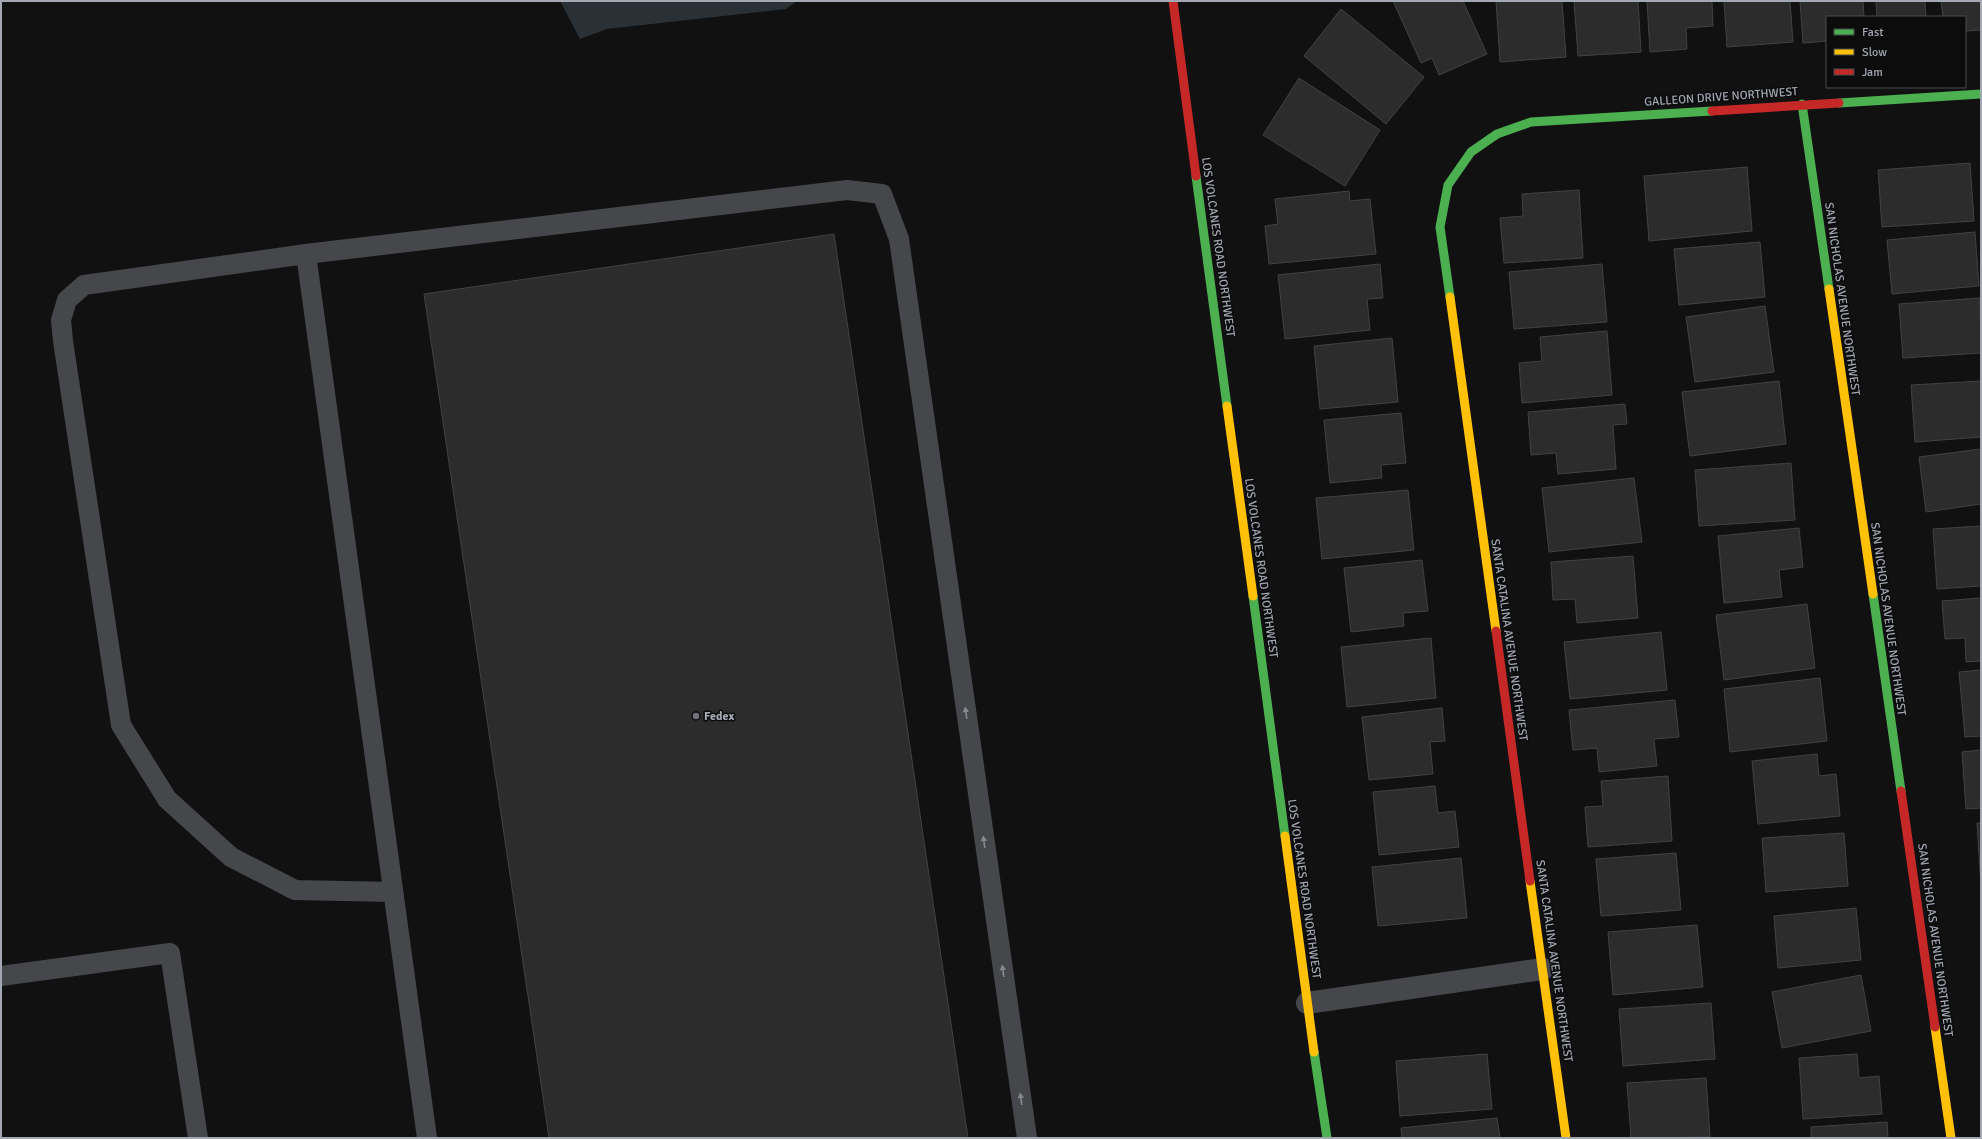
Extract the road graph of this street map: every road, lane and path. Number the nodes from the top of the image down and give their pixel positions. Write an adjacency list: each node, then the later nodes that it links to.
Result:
1 (1173, 1): 9 (street, LOS VOLCANES ROAD NORTHWEST)
2 (1981, 94): 3 (street, GALLEON DRIVE NORTHWEST)
3 (1802, 104): 4 (street, GALLEON DRIVE NORTHWEST); 15 (street, SAN NICHOLAS AVENUE NORTHWEST)
4 (1471, 152): 7 (street, SANTA CATALINA AVENUE NORTHWEST)
5 (306, 254): 6 (lane); 6 (lane); 12 (lane, one-way to 5)
6 (393, 892): 11 (lane)
7 (1543, 970): 9 (street); 14 (street, SANTA CATALINA AVENUE NORTHWEST)
8 (1, 976): 10 (lane)
9 (1307, 1003): 13 (street, LOS VOLCANES ROAD NORTHWEST)
10 (198, 1138)
11 (427, 1138)
12 (1027, 1138)
13 (1327, 1138)
14 (1566, 1138)
15 (1951, 1138)

